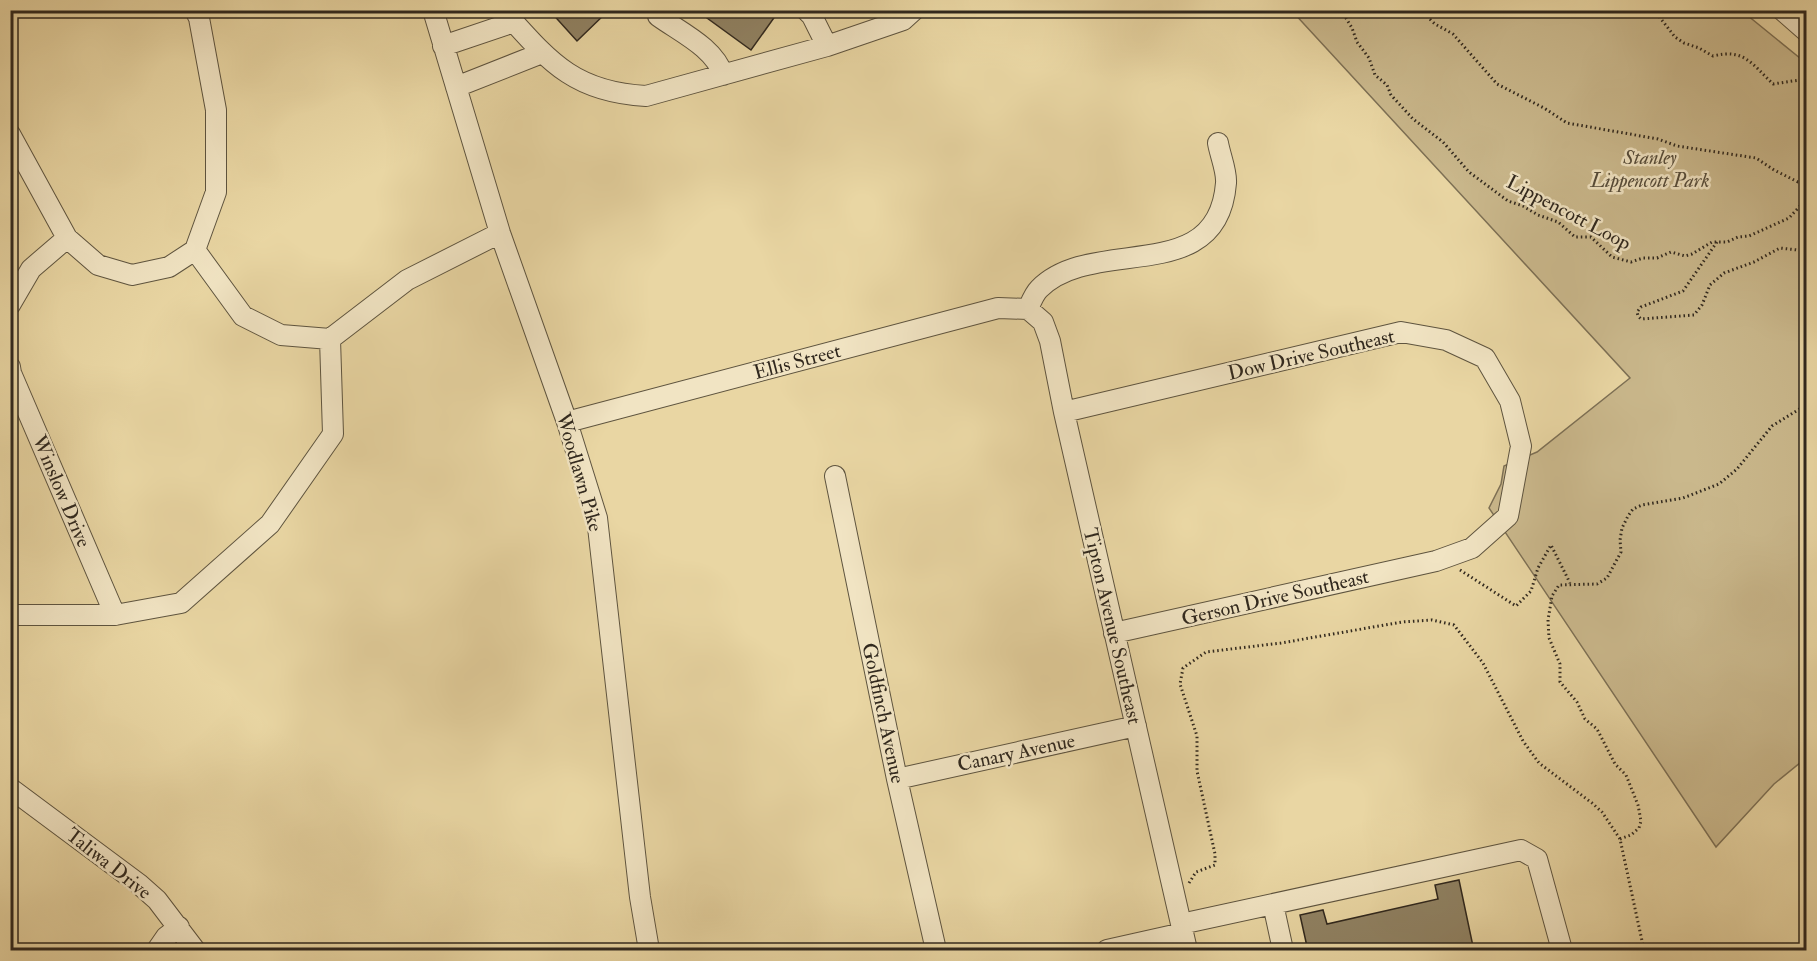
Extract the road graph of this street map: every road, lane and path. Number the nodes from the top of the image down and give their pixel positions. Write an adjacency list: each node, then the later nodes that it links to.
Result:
1 (195, 10): 25 (street)
2 (433, 10): 12 (street, Woodlawn Pike)
3 (806, 10): 13 (street)
4 (914, 10): 13 (street)
5 (1341, 10): 24 (path, Lippencott Loop)
6 (1420, 10): 20 (path)
7 (1638, 10): 16 (path)
8 (1782, 10): 11 (street)
9 (509, 16): 12 (street); 14 (street)
10 (658, 16): 15 (street)
11 (1806, 31)
12 (443, 46): 17 (street, Woodlawn Pike)
13 (827, 46): 15 (street)
14 (542, 53): 15 (street); 17 (street)
15 (723, 75)
16 (1806, 79)
17 (456, 87): 22 (street, Woodlawn Pike)
18 (10, 134): 23 (street)
19 (1218, 143): 28 (street)
20 (1806, 180)
21 (1806, 190): 24 (path, Lippencott Loop)
22 (500, 233): 29 (street); 34 (street, Woodlawn Pike)
23 (67, 238): 25 (street); 27 (street)
24 (1717, 242): 26 (path)
25 (195, 250): 29 (street)
26 (1806, 251)
27 (10, 305)
28 (1028, 309): 33 (street, Tipton Avenue Southeast); 34 (street, Ellis Street)
29 (330, 339): 39 (street)
30 (10, 367): 31 (street, Winslow Drive)
31 (11, 373): 39 (street, Winslow Drive)
32 (1806, 405): 37 (path)
33 (1064, 412): 36 (street, Dow Drive Southeast); 40 (street, Tipton Avenue Southeast)
34 (567, 422): 51 (street, Woodlawn Pike)
35 (835, 476): 42 (street, Goldfinch Avenue)
36 (1436, 561): 37 (path); 40 (street, Gerson Drive Southeast)
37 (1570, 583): 44 (path)
38 (10, 615): 39 (street)
39 (115, 615)
40 (1114, 633): 41 (street, Tipton Avenue Southeast)
41 (1136, 726): 42 (street, Canary Avenue); 45 (street, Tipton Avenue Southeast)
42 (897, 778): 52 (street, Goldfinch Avenue)
43 (10, 788): 47 (street, Taliwa Drive)
44 (1620, 839): 45 (path); 56 (path)
45 (1174, 892): 48 (street, Tipton Avenue Southeast)
46 (1273, 904): 48 (street); 54 (street); 55 (street)
47 (179, 927): 49 (street); 50 (street, Taliwa Drive)
48 (1184, 936): 53 (street)
49 (157, 951)
50 (195, 951)
51 (649, 951)
52 (936, 951)
53 (1107, 951)
54 (1283, 951)
55 (1562, 951)
56 (1644, 951)

